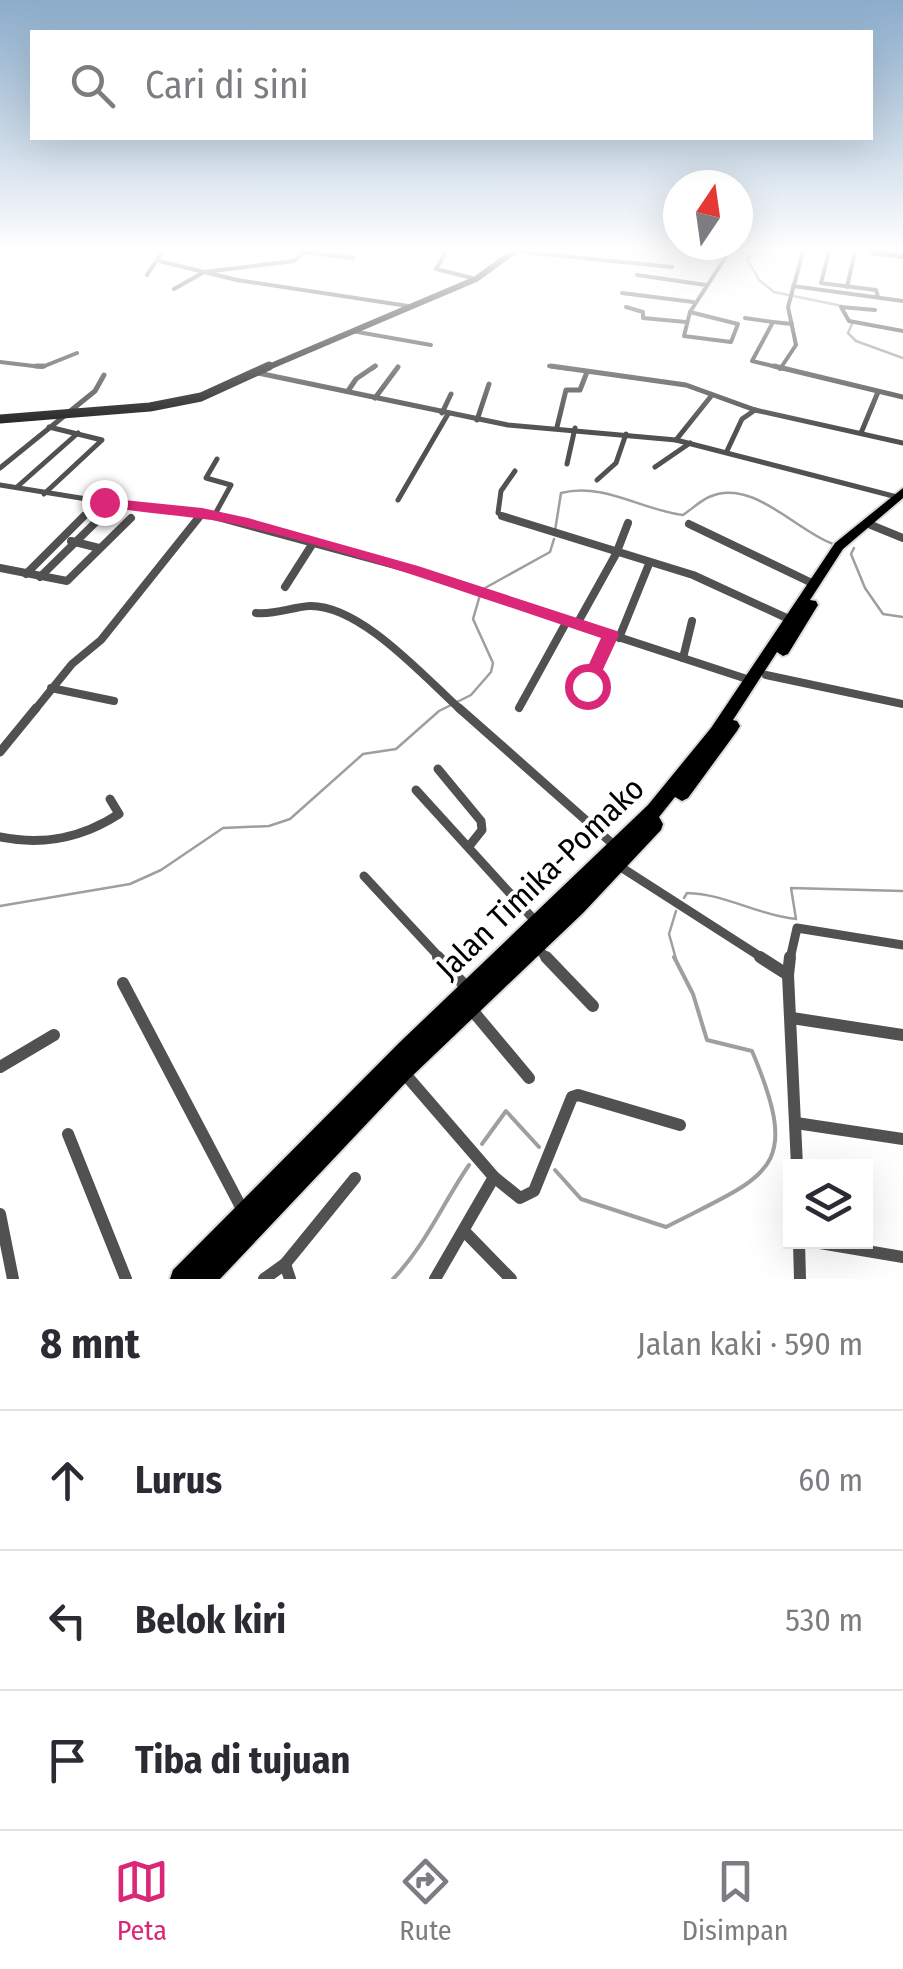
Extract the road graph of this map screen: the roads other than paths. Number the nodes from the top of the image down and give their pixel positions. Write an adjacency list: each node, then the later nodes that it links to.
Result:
1 (688, 311): 9 (street)
2 (395, 312): 13 (street)
3 (641, 312): 9 (street)
4 (692, 312): 9 (street)
5 (792, 312): 11 (street)
6 (845, 312): 12 (street)
7 (875, 312): 12 (street)
8 (745, 318): 10 (street)
9 (686, 322)
10 (773, 322): 11 (street); 21 (street)
11 (792, 324): 21 (street)
12 (878, 327): 14 (street)
13 (349, 331): 15 (street); 22 (street)
14 (903, 331)
15 (431, 345)
16 (77, 353): 17 (street)
17 (0, 362)
18 (376, 366): 26 (street)
19 (549, 366): 23 (street)
20 (398, 367): 30 (street)
21 (780, 368): 27 (street)
22 (258, 372): 26 (street); 33 (street)
23 (587, 372): 29 (street); 38 (street)
24 (104, 374): 33 (street)
25 (489, 384): 36 (street)
26 (348, 391): 30 (street)
27 (878, 392): 31 (street); 41 (street)
28 (452, 394): 34 (street)
29 (712, 395): 32 (street); 43 (street)
30 (375, 398): 34 (street)
31 (903, 398)
32 (755, 410): 41 (street); 46 (street)
33 (65, 413): 35 (street); 37 (street)
34 (445, 414): 36 (street); 57 (street)
35 (0, 419)
36 (477, 420): 38 (street)
37 (49, 427): 40 (street); 49 (street)
38 (557, 427): 39 (street)
39 (575, 428): 42 (street); 48 (street)
40 (78, 433): 54 (street); 55 (street)
41 (861, 433): 45 (street)
42 (626, 434): 43 (street); 52 (street)
43 (676, 440): 44 (street)
44 (690, 443): 46 (street); 50 (street)
45 (903, 443)
46 (727, 451): 56 (street)
47 (217, 459): 61 (street)
48 (567, 464)
49 (0, 468)
50 (655, 468)
51 (515, 471): 71 (street)
52 (597, 480)
53 (0, 485): 54 (street)
54 (16, 487): 55 (street)
55 (44, 494): 58 (street)
56 (901, 496): 65 (highway, Jalan Timika-Pomako); 76 (highway, Jalan Timika-Pomako)
57 (398, 500)
58 (99, 501): 59 (street); 67 (street)
59 (116, 502): 60 (street); 68 (street)
60 (202, 513): 61 (street); 85 (street)
61 (214, 516): 69 (street)
62 (132, 518): 70 (street)
63 (628, 523): 71 (street)
64 (688, 524): 76 (street)
65 (871, 525): 66 (street); 84 (highway, Jalan Timika-Pomako)
66 (903, 538)
67 (62, 539): 68 (street); 74 (street)
68 (75, 542): 70 (street); 75 (street)
69 (313, 542): 77 (street); 81 (street)
70 (99, 548): 75 (street)
71 (616, 554): 72 (street); 81 (street)
72 (649, 564): 79 (street); 82 (street)
73 (0, 568): 74 (street)
74 (26, 574): 75 (street)
75 (40, 577)
76 (814, 584): 79 (highway, Jalan Timika-Pomako)
77 (285, 587)
78 (256, 613): 96 (street)
79 (790, 620): 84 (highway, Jalan Timika-Pomako)
80 (692, 621): 83 (street)
81 (572, 622): 82 (street); 89 (street)
82 (615, 636): 83 (street); 86 (street)
83 (683, 658): 84 (street)
84 (759, 678): 88 (street); 96 (highway, Jalan Timika-Pomako)
85 (52, 688): 87 (street); 90 (street)
86 (582, 697)
87 (114, 701)
88 (903, 704)
89 (519, 708)
90 (0, 752)
91 (438, 768): 95 (street)
92 (416, 790): 95 (street)
93 (110, 800): 94 (street)
94 (0, 838)
95 (470, 845): 98 (street)
96 (617, 856): 98 (highway, Jalan Timika-Pomako); 100 (street)
97 (364, 876): 102 (street)
98 (536, 935): 102 (highway, Jalan Timika-Pomako); 103 (street)
99 (903, 946): 100 (street)
100 (788, 975): 104 (street)
101 (123, 983): 118 (street)
102 (469, 998): 108 (highway, Jalan Timika-Pomako); 109 (street); 118 (highway, Jalan Timika-Pomako)
103 (593, 1006)
104 (792, 1018): 106 (street); 110 (street)
105 (54, 1034): 107 (street)
106 (903, 1035)
107 (0, 1067)
108 (402, 1070): 116 (street); 127 (highway, Jalan Timika-Pomako)
109 (529, 1078)
110 (796, 1123): 113 (street); 114 (street)
111 (680, 1126): 116 (street)
112 (68, 1134): 125 (street)
113 (903, 1138)
114 (797, 1159)
115 (356, 1178): 123 (street)
116 (494, 1178): 119 (street)
117 (0, 1214): 124 (street)
118 (245, 1214): 126 (highway, Jalan Timika-Pomako)
119 (466, 1232): 129 (street); 130 (street)
120 (799, 1249): 131 (street)
121 (856, 1249): 122 (street)
122 (903, 1257)
123 (287, 1272): 128 (street)
124 (13, 1279)
125 (126, 1279)
126 (182, 1279)
127 (202, 1279)
128 (264, 1279)
129 (436, 1279)
130 (510, 1279)
131 (800, 1279)

